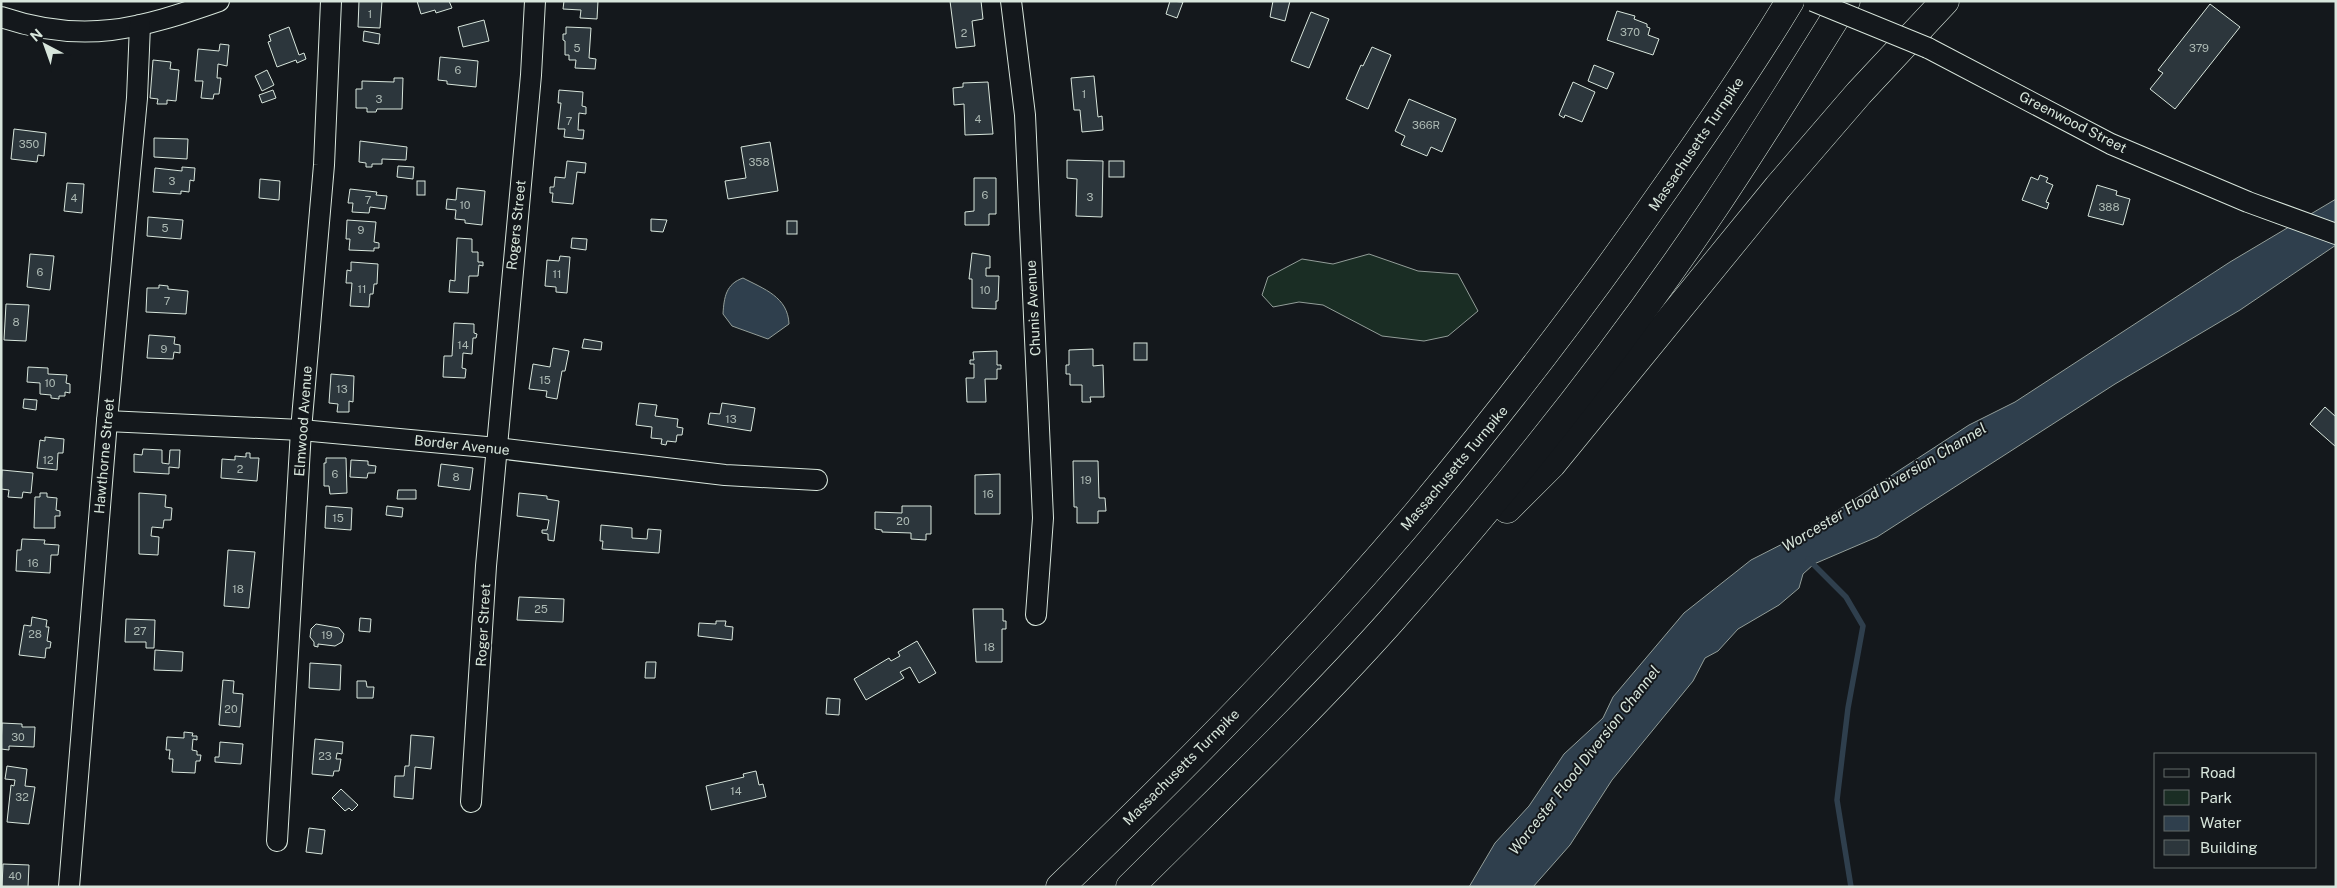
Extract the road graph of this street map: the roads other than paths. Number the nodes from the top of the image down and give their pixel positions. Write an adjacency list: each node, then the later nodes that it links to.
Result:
1 (219, 1): 10 (street)
2 (331, 1): 13 (street, Elmwood Avenue)
3 (536, 1): 14 (street, Rogers Street)
4 (1010, 1): 16 (street, Chunis Avenue)
5 (1790, 1): 21 (highway, Massachusetts Turnpike)
6 (1813, 1): 11 (street, Greenwood Street, bridge)
7 (1846, 1): 17 (highway)
8 (1945, 1): 17 (highway)
9 (1, 18): 10 (street)
10 (140, 25): 12 (street, Hawthorne Street)
11 (2336, 234)
12 (107, 421): 13 (street, Border Avenue); 20 (street, Hawthorne Street)
13 (301, 430): 14 (street, Border Avenue); 19 (street, Elmwood Avenue)
14 (497, 448): 15 (street, Border Avenue); 18 (street, Roger Street)
15 (817, 480)
16 (1036, 615)
17 (1391, 621): 22 (highway)
18 (471, 802)
19 (277, 841)
20 (69, 887)
21 (1060, 887)
22 (1130, 887)

